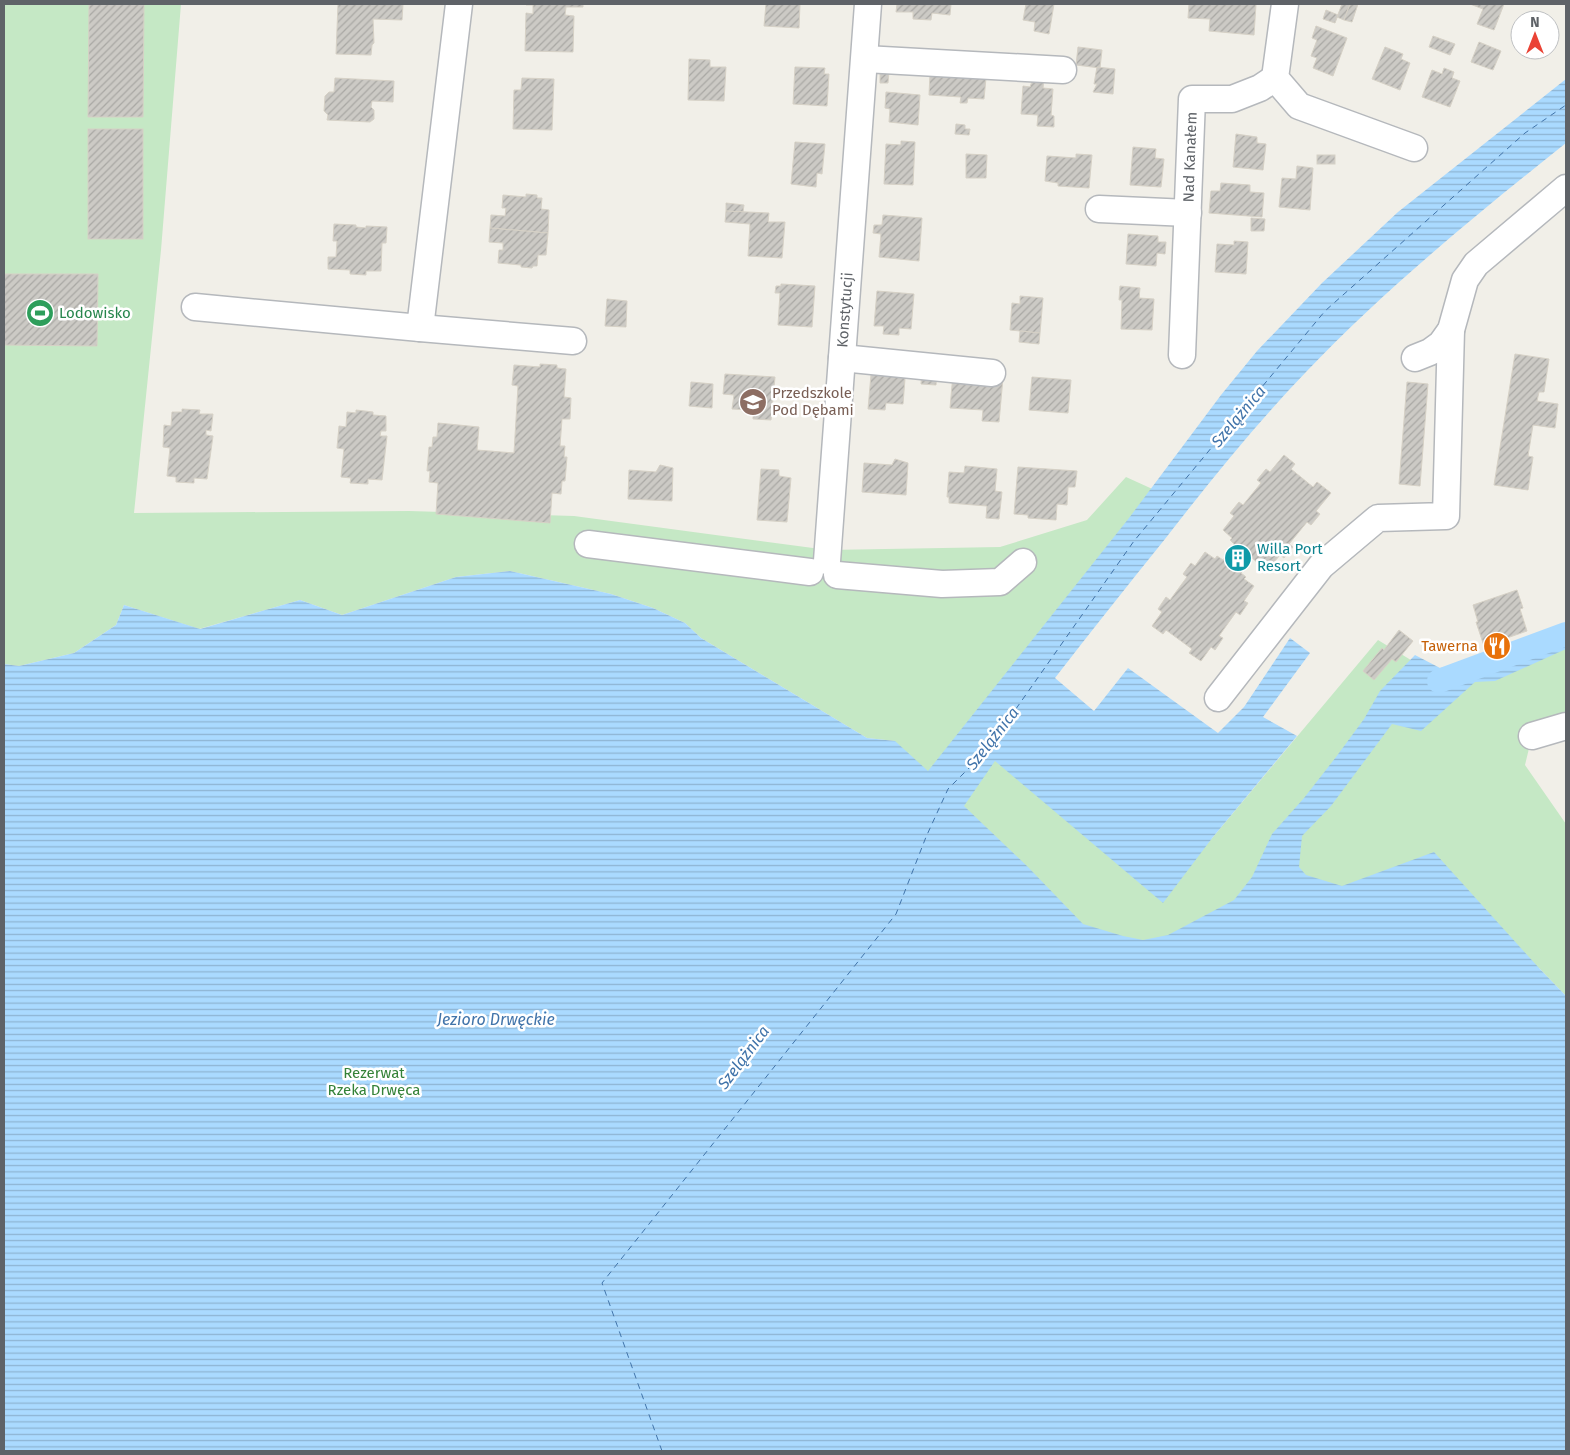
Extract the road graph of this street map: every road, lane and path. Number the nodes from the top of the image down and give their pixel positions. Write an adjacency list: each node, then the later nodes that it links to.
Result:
1 (459, 4): 12 (street)
2 (868, 4): 4 (street, Konstytucji)
3 (1285, 4): 6 (street)
4 (865, 58): 5 (street); 16 (street, Konstytucji)
5 (1063, 70)
6 (1275, 78): 7 (street); 10 (street, Nad Kanałem)
7 (1414, 148)
8 (1566, 188): 13 (street)
9 (1099, 209): 10 (street, Nad Kanałem)
10 (1188, 213): 15 (street, Nad Kanałem)
11 (195, 307): 12 (street)
12 (420, 328): 14 (street)
13 (1451, 330): 17 (street); 22 (street)
14 (573, 342)
15 (1182, 355)
16 (842, 358): 18 (street); 21 (street, Konstytucji)
17 (1415, 358)
18 (992, 372)
19 (588, 544): 21 (street)
20 (1023, 562): 21 (street)
21 (825, 569)
22 (1218, 698)
23 (1566, 726): 24 (street)
24 (1532, 736)

